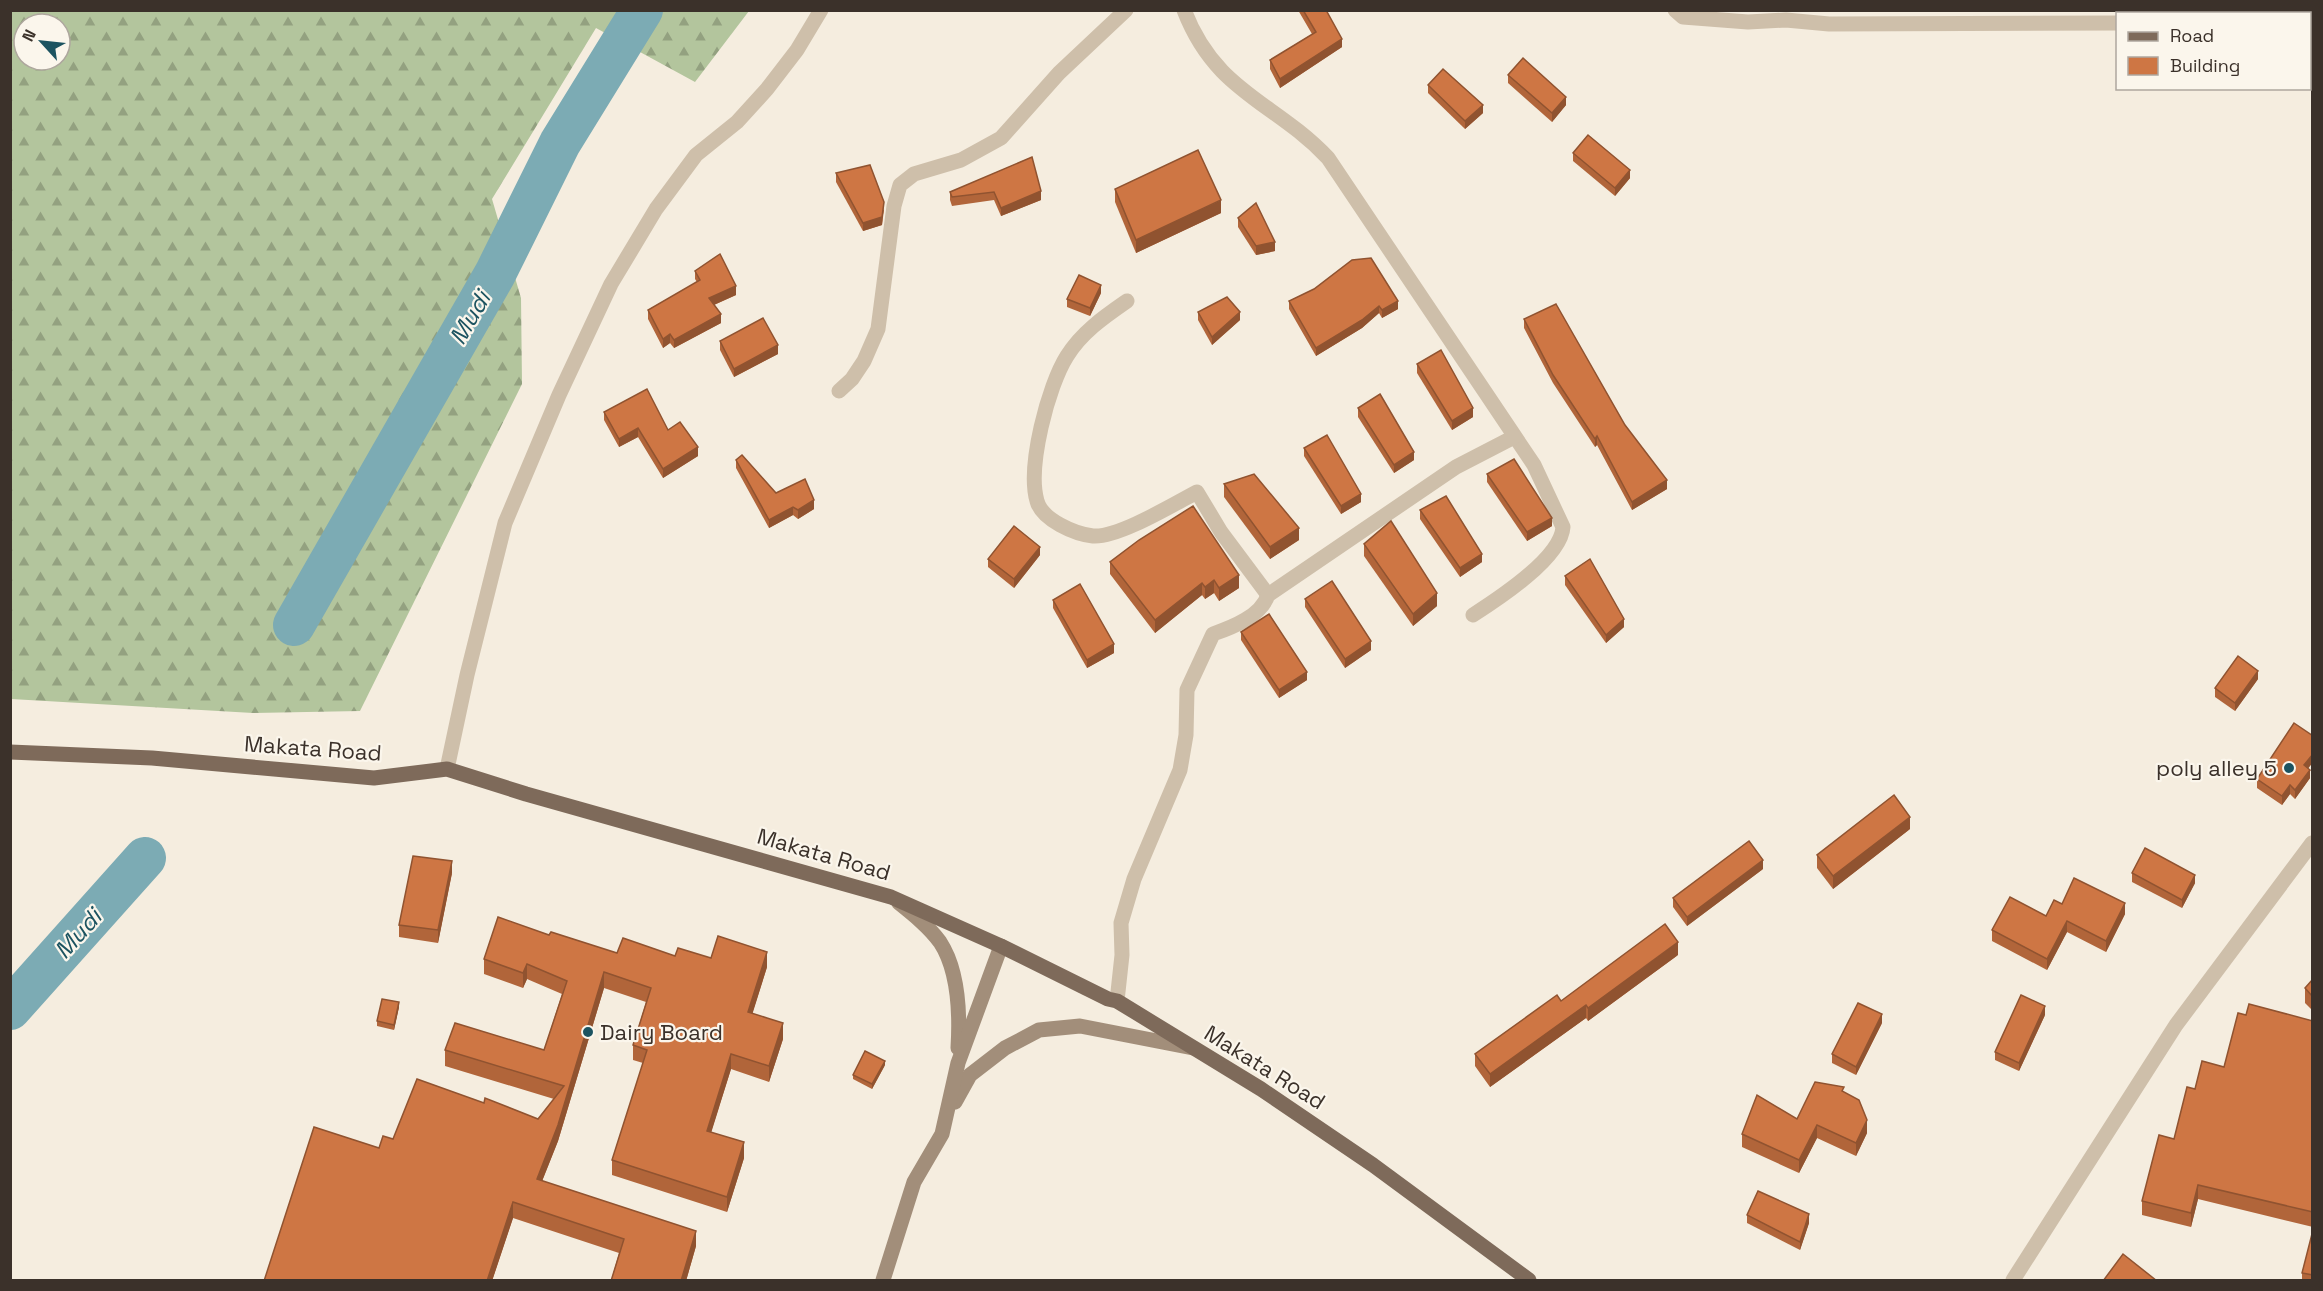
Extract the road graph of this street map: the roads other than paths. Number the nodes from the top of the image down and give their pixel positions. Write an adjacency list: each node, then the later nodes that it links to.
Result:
1 (821, 10): 12 (street)
2 (1126, 10): 7 (street)
3 (1184, 10): 8 (street)
4 (1675, 10): 5 (street)
5 (2116, 23)
6 (1127, 302): 9 (street)
7 (838, 391)
8 (1514, 437): 9 (street); 10 (street)
9 (1268, 595): 16 (street)
10 (1473, 615)
11 (10, 752): 12 (main road, Makata Road)
12 (447, 769): 14 (main road, Makata Road)
13 (2313, 843): 22 (street)
14 (891, 897): 15 (main road, Makata Road); 18 (main road)
15 (1001, 946): 16 (main road, Makata Road); 18 (main road)
16 (1117, 1001): 17 (main road, Makata Road)
17 (1193, 1048): 19 (main road); 21 (main road, Makata Road)
18 (957, 1063): 19 (main road)
19 (942, 1134): 20 (main road)
20 (883, 1281)
21 (1529, 1281)
22 (2013, 1281)

